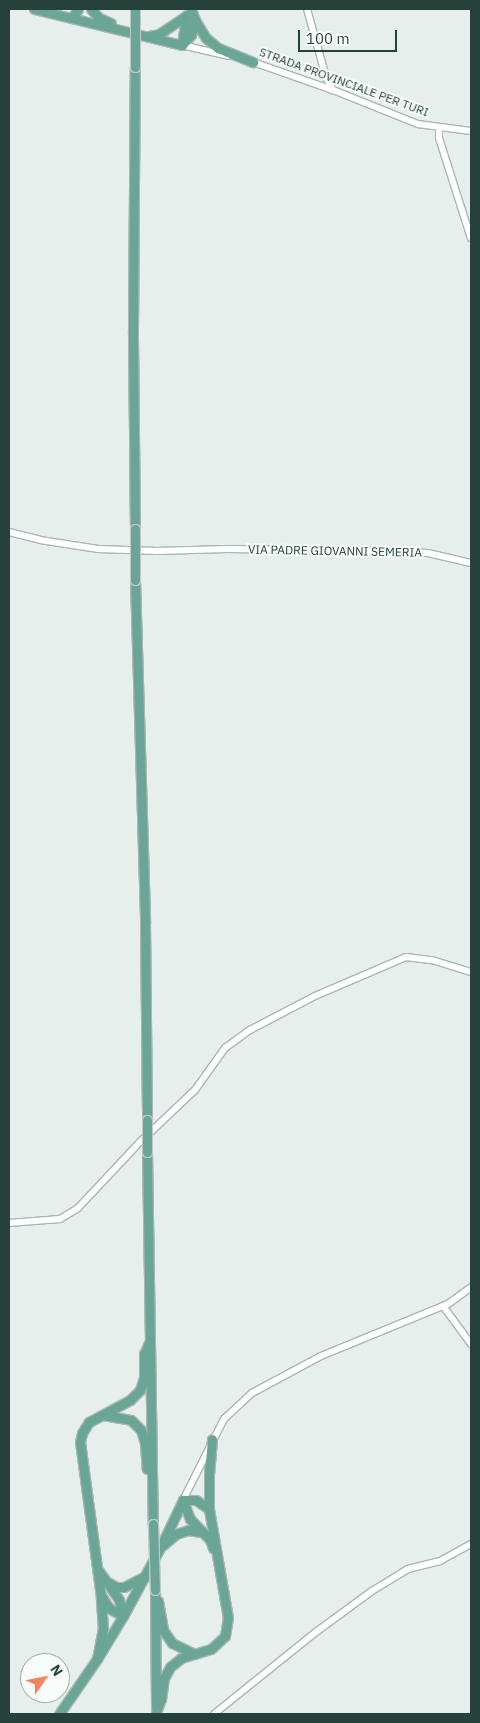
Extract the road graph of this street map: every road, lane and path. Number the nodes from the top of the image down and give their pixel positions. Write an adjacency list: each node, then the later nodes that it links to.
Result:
1 (34, 9): 6 (main road, STRADA PROVINCIALE PER TURI)
2 (78, 9): 6 (main road)
3 (90, 9): 8 (main road)
4 (135, 9): 21 (main road, bridge)
5 (307, 9): 11 (street)
6 (72, 13): 8 (main road, STRADA PROVINCIALE PER TURI)
7 (190, 13): 8 (main road); 9 (main road); 10 (main road)
8 (143, 35): 9 (main road, STRADA PROVINCIALE PER TURI)
9 (182, 44): 10 (street, STRADA PROVINCIALE PER TURI)
10 (253, 62): 11 (street, STRADA PROVINCIALE PER TURI)
11 (333, 90): 12 (street, STRADA PROVINCIALE PER TURI)
12 (439, 128): 13 (street, STRADA PROVINCIALE PER TURI); 14 (street)
13 (471, 131)
14 (471, 238)
15 (9, 532): 16 (street, VIA PADRE GIOVANNI SEMERIA)
16 (471, 564)
17 (471, 972): 18 (street)
18 (9, 1223)
19 (471, 1287): 20 (street)
20 (443, 1306): 22 (street); 24 (street)
21 (150, 1340): 23 (main road); 25 (main road)
22 (471, 1344)
23 (101, 1415): 25 (main road); 32 (main road)
24 (212, 1439): 26 (street); 27 (main road)
25 (152, 1486): 35 (main road, bridge)
26 (183, 1500): 27 (main road); 28 (main road); 30 (main road)
27 (209, 1508): 31 (main road)
28 (202, 1532): 30 (main road); 31 (main road)
29 (471, 1544): 42 (street)
30 (161, 1546): 33 (main road)
31 (216, 1554): 38 (main road)
32 (98, 1569): 34 (main road); 36 (main road)
33 (146, 1575): 34 (main road); 37 (main road)
34 (106, 1581): 37 (main road)
35 (155, 1592): 38 (main road); 40 (main road)
36 (102, 1596): 37 (main road); 39 (main road)
37 (123, 1616): 39 (main road)
38 (194, 1654): 40 (main road)
39 (97, 1659): 41 (main road)
40 (156, 1713)
41 (59, 1714)
42 (214, 1714)

